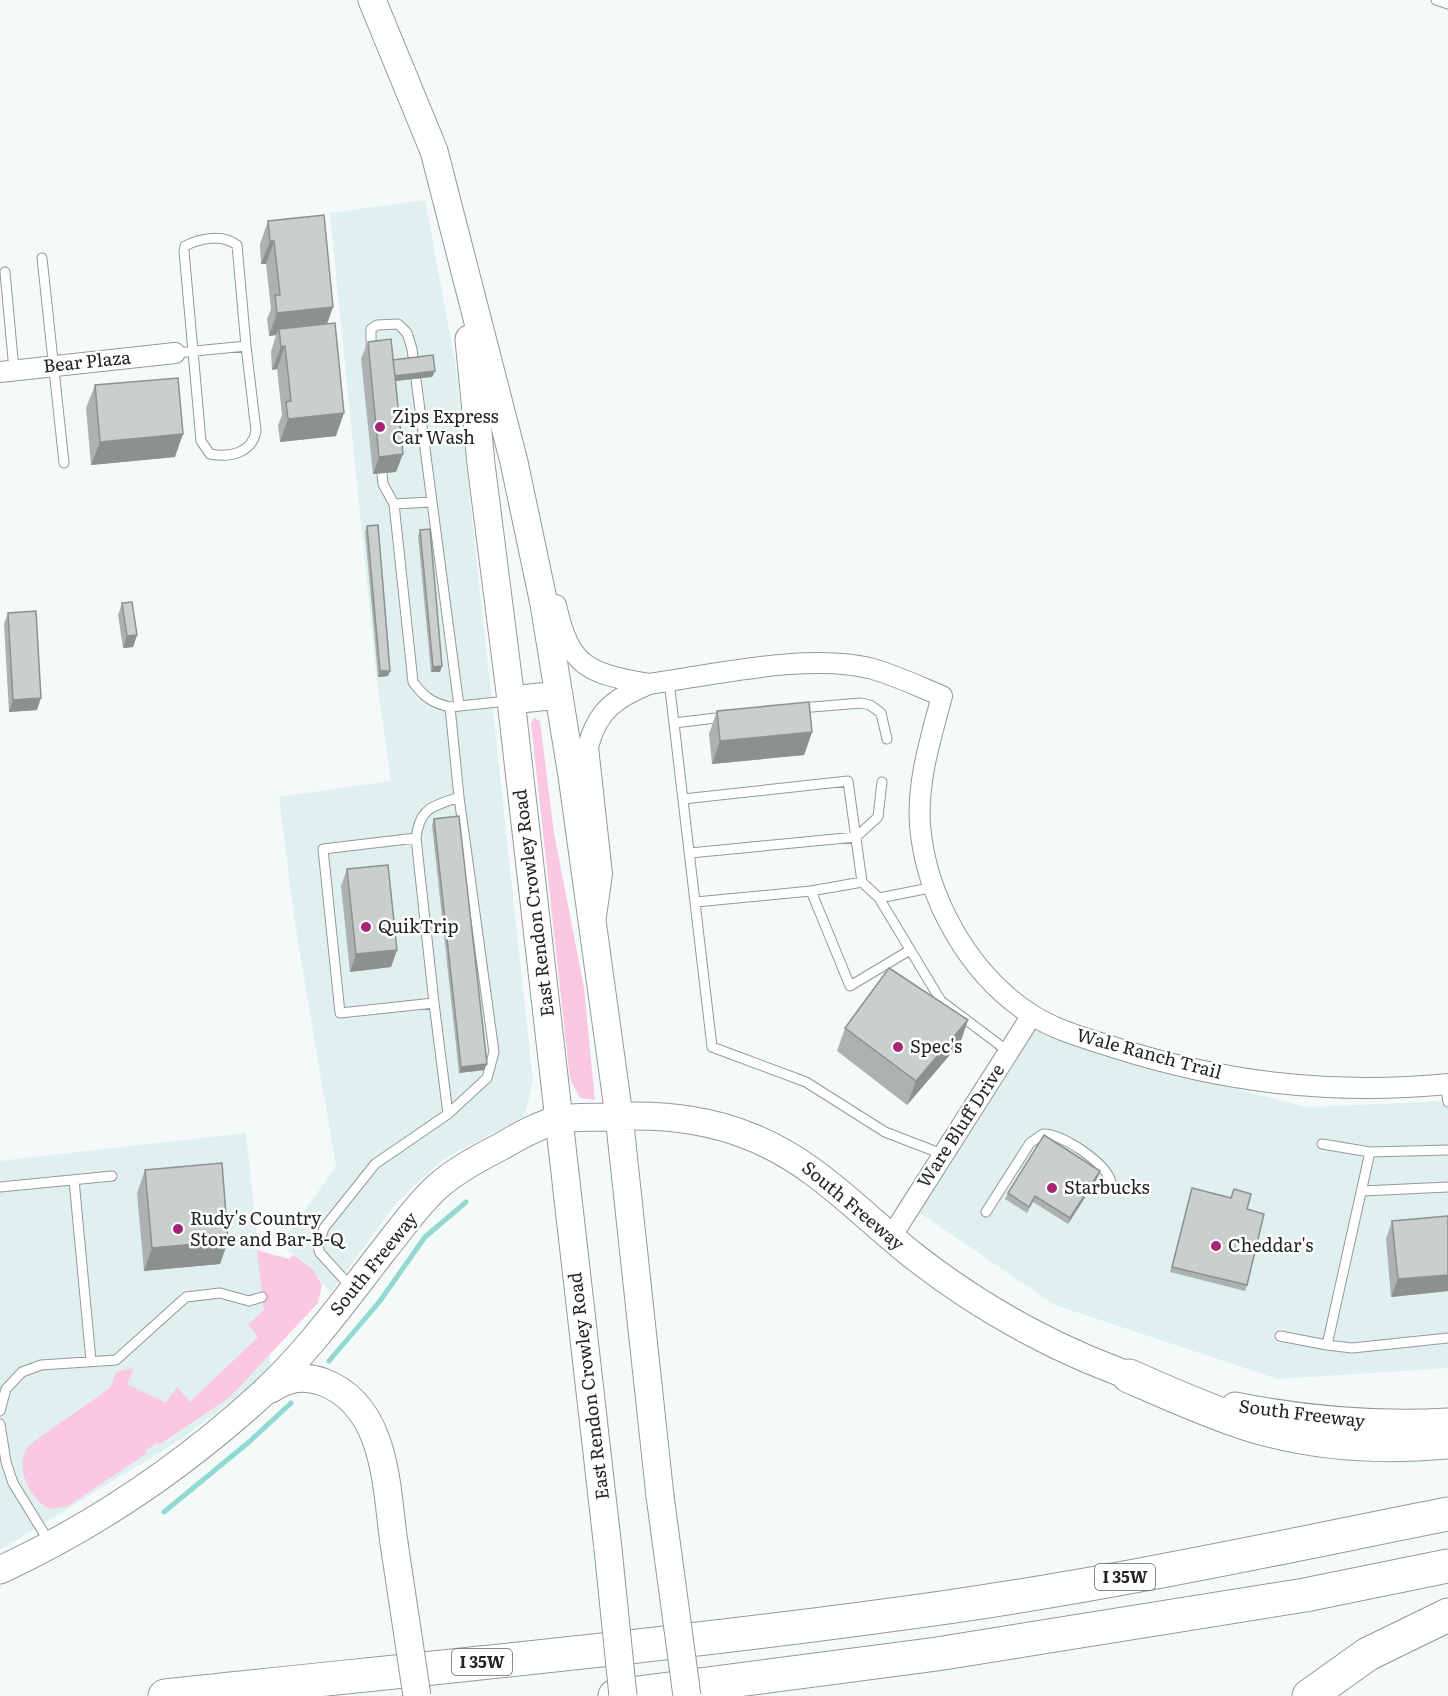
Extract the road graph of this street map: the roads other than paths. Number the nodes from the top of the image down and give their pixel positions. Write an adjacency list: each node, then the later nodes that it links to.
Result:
1 (372, 0): 4 (main road, East Rendon Crowley Road)
2 (1436, 0): 3 (lane)
3 (1448, 4)
4 (462, 257): 16 (main road, East Rendon Crowley Road); 20 (main road, East Rendon Crowley Road)
5 (42, 258): 9 (lane)
6 (5, 272): 11 (lane)
7 (246, 346): 8 (lane); 8 (lane); 8 (lane)
8 (183, 352): 9 (street, Bear Plaza)
9 (54, 366): 11 (street, Bear Plaza); 13 (lane)
10 (373, 370): 14 (lane)
11 (7, 371)
12 (380, 450): 15 (lane)
13 (64, 463)
14 (432, 502): 15 (lane); 21 (lane)
15 (394, 504): 21 (lane)
16 (525, 517): 18 (street); 19 (main road, East Rendon Crowley Road)
17 (669, 681): 18 (street); 24 (lane); 33 (street, Wale Ranch Trail)
18 (649, 684): 37 (street)
19 (559, 695): 20 (main road); 37 (main road, East Rendon Crowley Road)
20 (511, 700): 21 (lane); 45 (main road, East Rendon Crowley Road)
21 (455, 707): 27 (lane)
22 (787, 710): 25 (lane)
23 (716, 718): 24 (lane)
24 (674, 723): 28 (lane)
25 (887, 739)
26 (882, 782): 29 (lane)
27 (459, 797): 30 (lane); 43 (lane)
28 (683, 799): 29 (lane); 31 (lane)
29 (856, 837): 31 (lane); 32 (lane)
30 (416, 838): 39 (lane); 39 (lane)
31 (690, 853): 36 (lane)
32 (862, 882): 34 (lane); 35 (lane)
33 (935, 887): 35 (lane); 40 (street, Wale Ranch Trail)
34 (812, 891): 36 (lane); 38 (lane)
35 (879, 898): 38 (lane)
36 (696, 902): 49 (lane)
37 (593, 930): 44 (main road, East Rendon Crowley Road)
38 (910, 950): 41 (lane)
39 (434, 1003): 43 (lane)
40 (1032, 1015): 41 (street, Ware Bluff Drive); 42 (street, Wale Ranch Trail)
41 (1009, 1052): 49 (street, Ware Bluff Drive)
42 (1447, 1090)
43 (448, 1114): 58 (lane)
44 (619, 1116): 45 (main road, South Freeway); 57 (main road, South Freeway); 79 (main road, East Rendon Crowley Road, bridge)
45 (559, 1120): 58 (main road, South Freeway); 78 (main road, East Rendon Crowley Road, bridge)
46 (1322, 1144): 48 (lane)
47 (1448, 1150): 48 (lane)
48 (1370, 1152): 55 (lane)
49 (942, 1154): 57 (street, Ware Bluff Drive)
50 (112, 1176): 51 (lane)
51 (74, 1180): 53 (lane); 63 (lane)
52 (1111, 1182): 56 (lane)
53 (0, 1187)
54 (1448, 1187): 55 (lane)
55 (1362, 1191): 62 (lane)
56 (986, 1212)
57 (891, 1237): 64 (main road, South Freeway)
58 (353, 1289): 65 (main road, South Freeway)
59 (262, 1297): 63 (lane)
60 (1280, 1336): 62 (lane)
61 (1448, 1338): 62 (lane)
62 (1327, 1345)
63 (91, 1361): 66 (lane)
64 (1129, 1376): 67 (main road, South Freeway); 69 (highway)
65 (262, 1395): 71 (main road, South Freeway); 76 (main road, bridge)
66 (1, 1405)
67 (1448, 1422)
68 (0, 1424): 71 (lane)
69 (1448, 1442)
70 (1448, 1514): 75 (highway, I 35W)
71 (51, 1545): 73 (main road, South Freeway)
72 (1448, 1566): 77 (highway)
73 (0, 1570)
74 (1448, 1615): 80 (highway)
75 (165, 1696)
76 (417, 1696)
77 (615, 1696)
78 (623, 1696)
79 (687, 1696)
80 (1309, 1696)

